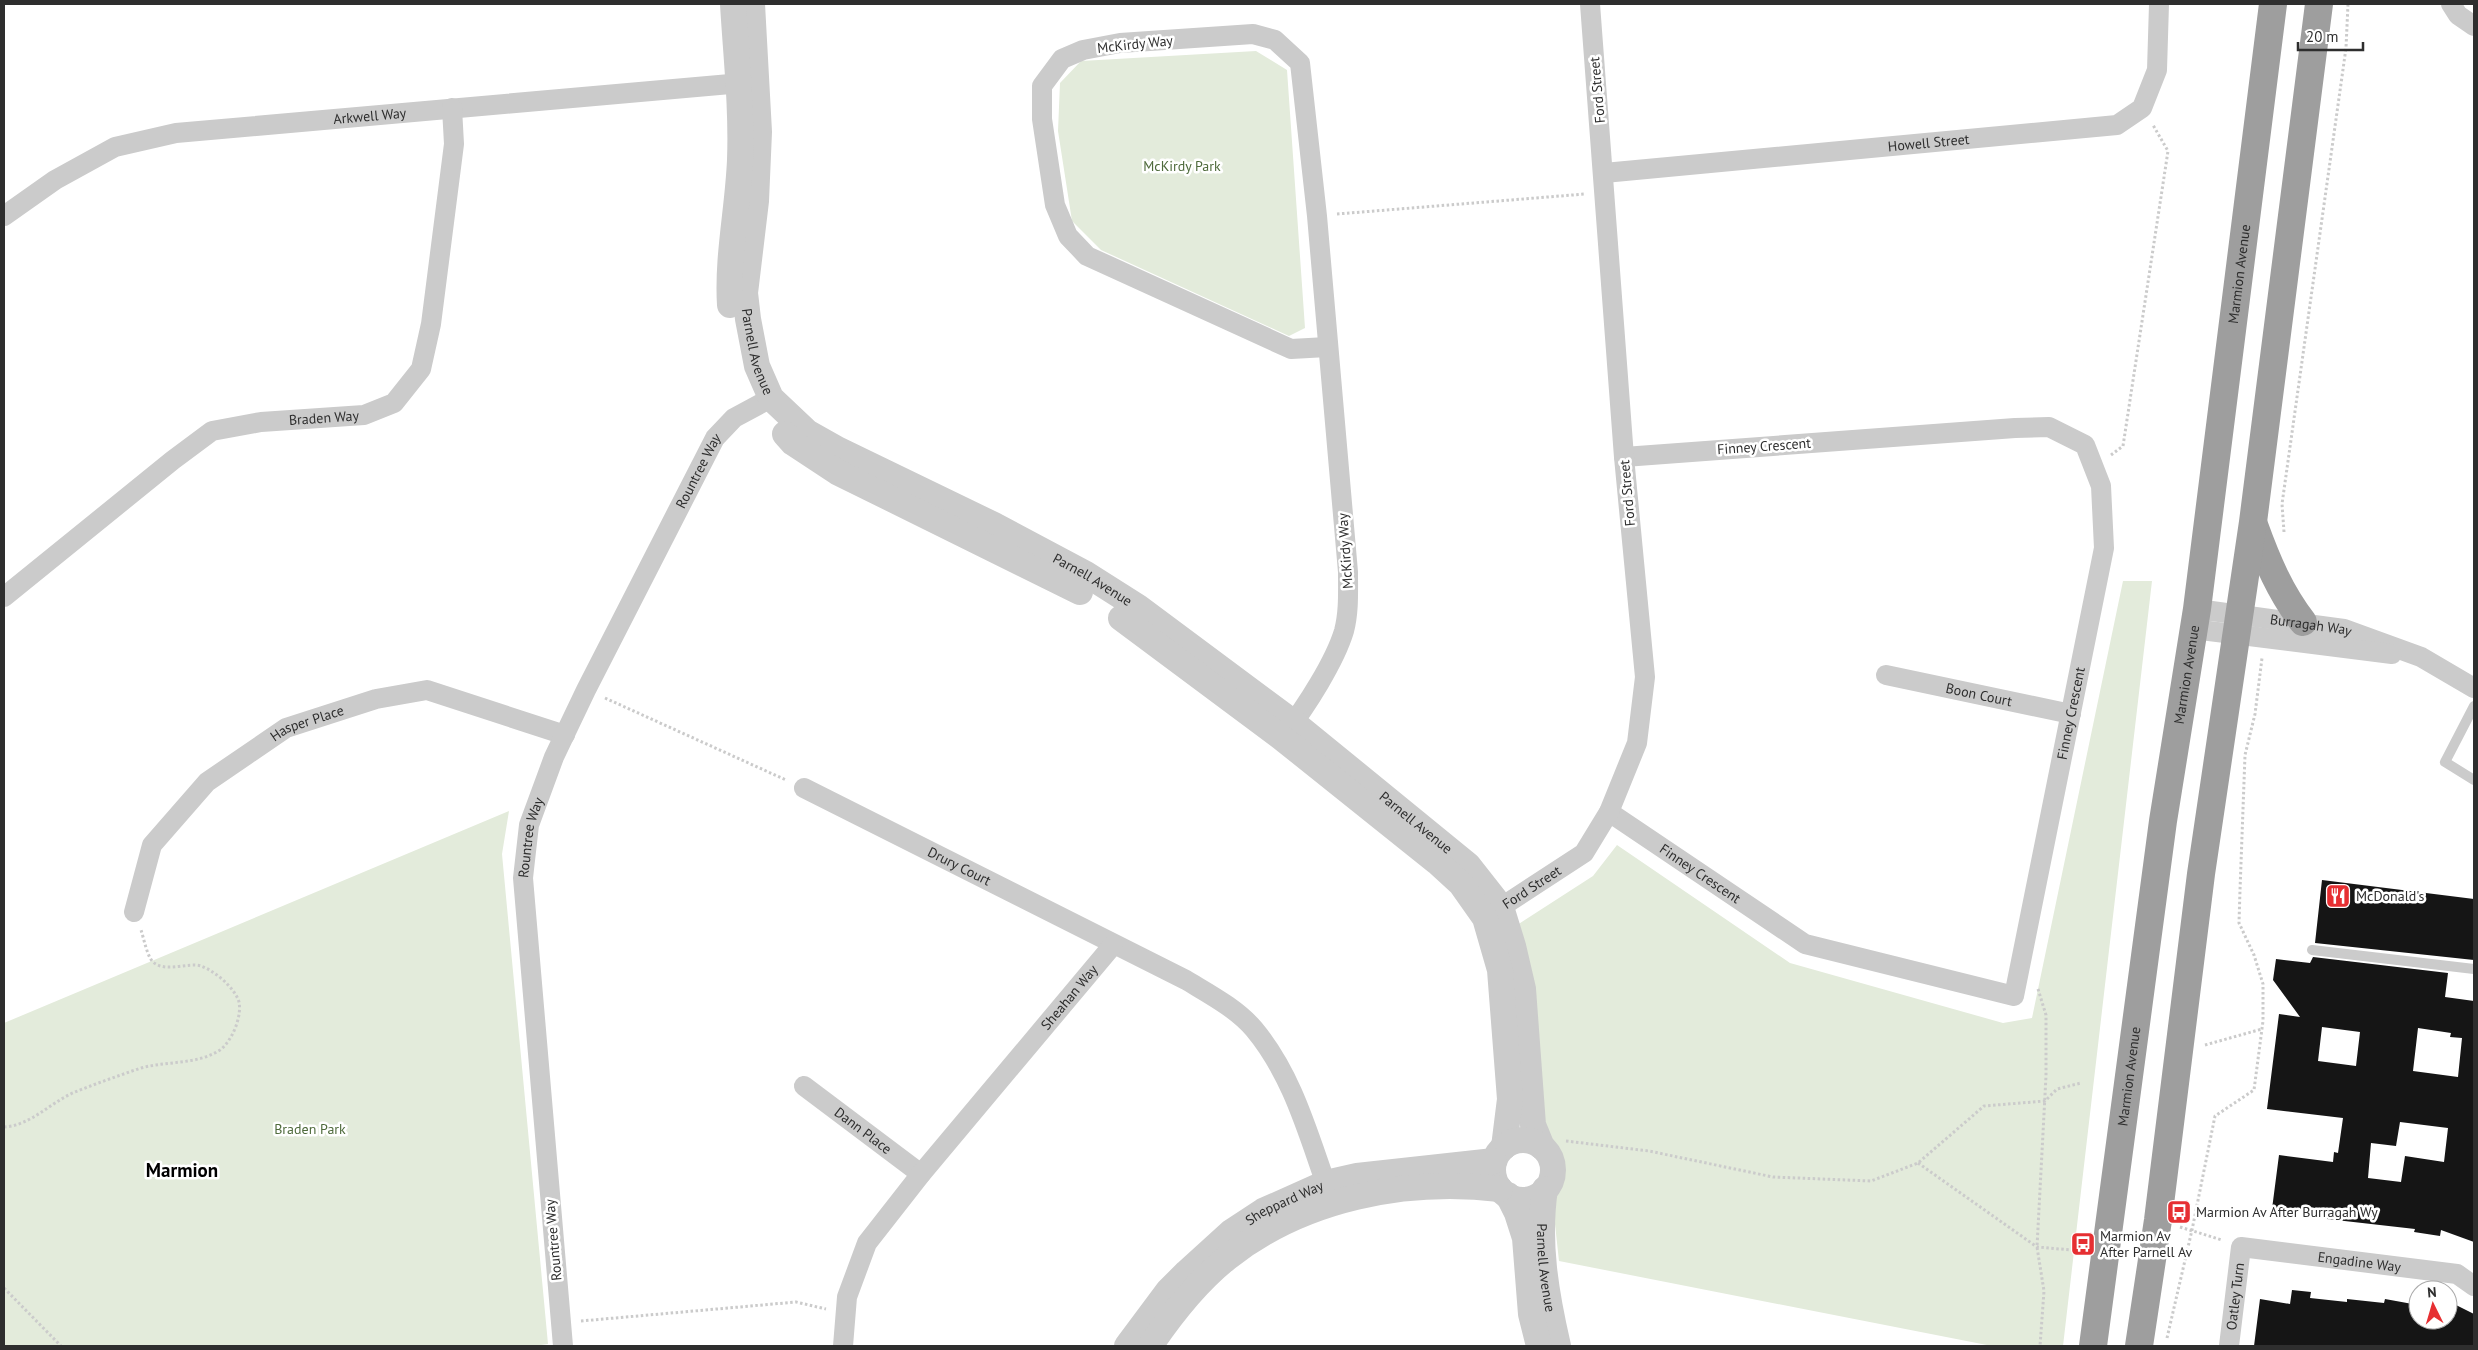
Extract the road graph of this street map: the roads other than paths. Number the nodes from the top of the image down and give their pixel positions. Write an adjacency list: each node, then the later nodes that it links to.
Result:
1 (733, 4): 9 (street, Parnell Avenue)
2 (752, 4): 9 (street, Parnell Avenue)
3 (1590, 4): 11 (street, Ford Street)
4 (2159, 4): 11 (street, Howell Street)
5 (2273, 4): 18 (highway, Marmion Avenue)
6 (2319, 4): 16 (highway)
7 (2450, 4): 8 (street)
8 (2474, 26)
9 (746, 83): 10 (street, Arkwell Way); 14 (street, Parnell Avenue)
10 (452, 108): 12 (street, Arkwell Way); 17 (street, Braden Way)
11 (1604, 172): 15 (street, Ford Street)
12 (4, 216)
13 (1327, 346): 13 (street, McKirdy Way); 26 (street, McKirdy Way)
14 (765, 401): 26 (street, Parnell Avenue); 27 (street, Rountree Way)
15 (1624, 457): 25 (street, Finney Crescent); 30 (street, Ford Street)
16 (2253, 522): 19 (highway); 20 (highway)
17 (4, 597)
18 (2195, 619): 20 (street, Burragah Way); 51 (highway, Marmion Avenue)
19 (2303, 622): 20 (street, Burragah Way); 21 (street, Burragah Way)
20 (2238, 625): 21 (street, Burragah Way); 52 (highway)
21 (2422, 657): 23 (street, Burragah Way)
22 (1886, 675): 25 (street, Boon Court)
23 (2474, 688)
24 (2474, 706): 28 (lane)
25 (2071, 714): 30 (street, Finney Crescent)
26 (1288, 730): 32 (street, Parnell Avenue)
27 (565, 735): 31 (street, Hasper Place); 45 (street, Rountree Way)
28 (2474, 780)
29 (804, 788): 33 (street, Drury Court)
30 (1609, 812): 32 (street, Ford Street)
31 (134, 912)
32 (1493, 912): 37 (street, Parnell Avenue); 38 (street, Parnell Avenue)
33 (1114, 945): 39 (street, Sheahan Way); 42 (street)
34 (2312, 950): 35 (lane)
35 (2474, 969)
36 (804, 1086): 39 (street, Dann Place)
37 (1553, 1141): 38 (street); 40 (street, Parnell Avenue)
38 (1499, 1154): 41 (street, Parnell Avenue); 42 (street, Sheppard Way)
39 (921, 1174): 46 (street, Sheahan Way)
40 (1545, 1189): 41 (street); 50 (street, Parnell Avenue)
41 (1504, 1192): 42 (street, Sheppard Way); 49 (street, Parnell Avenue)
42 (1329, 1193): 47 (street, Sheppard Way); 48 (street, Sheppard Way)
43 (2241, 1247): 44 (street, Engadine Way); 53 (street, Oatley Turn)
44 (2474, 1286)
45 (562, 1346)
46 (843, 1346)
47 (1128, 1346)
48 (1150, 1346)
49 (1539, 1346)
50 (1558, 1346)
51 (2093, 1346)
52 (2139, 1346)
53 (2229, 1346)

